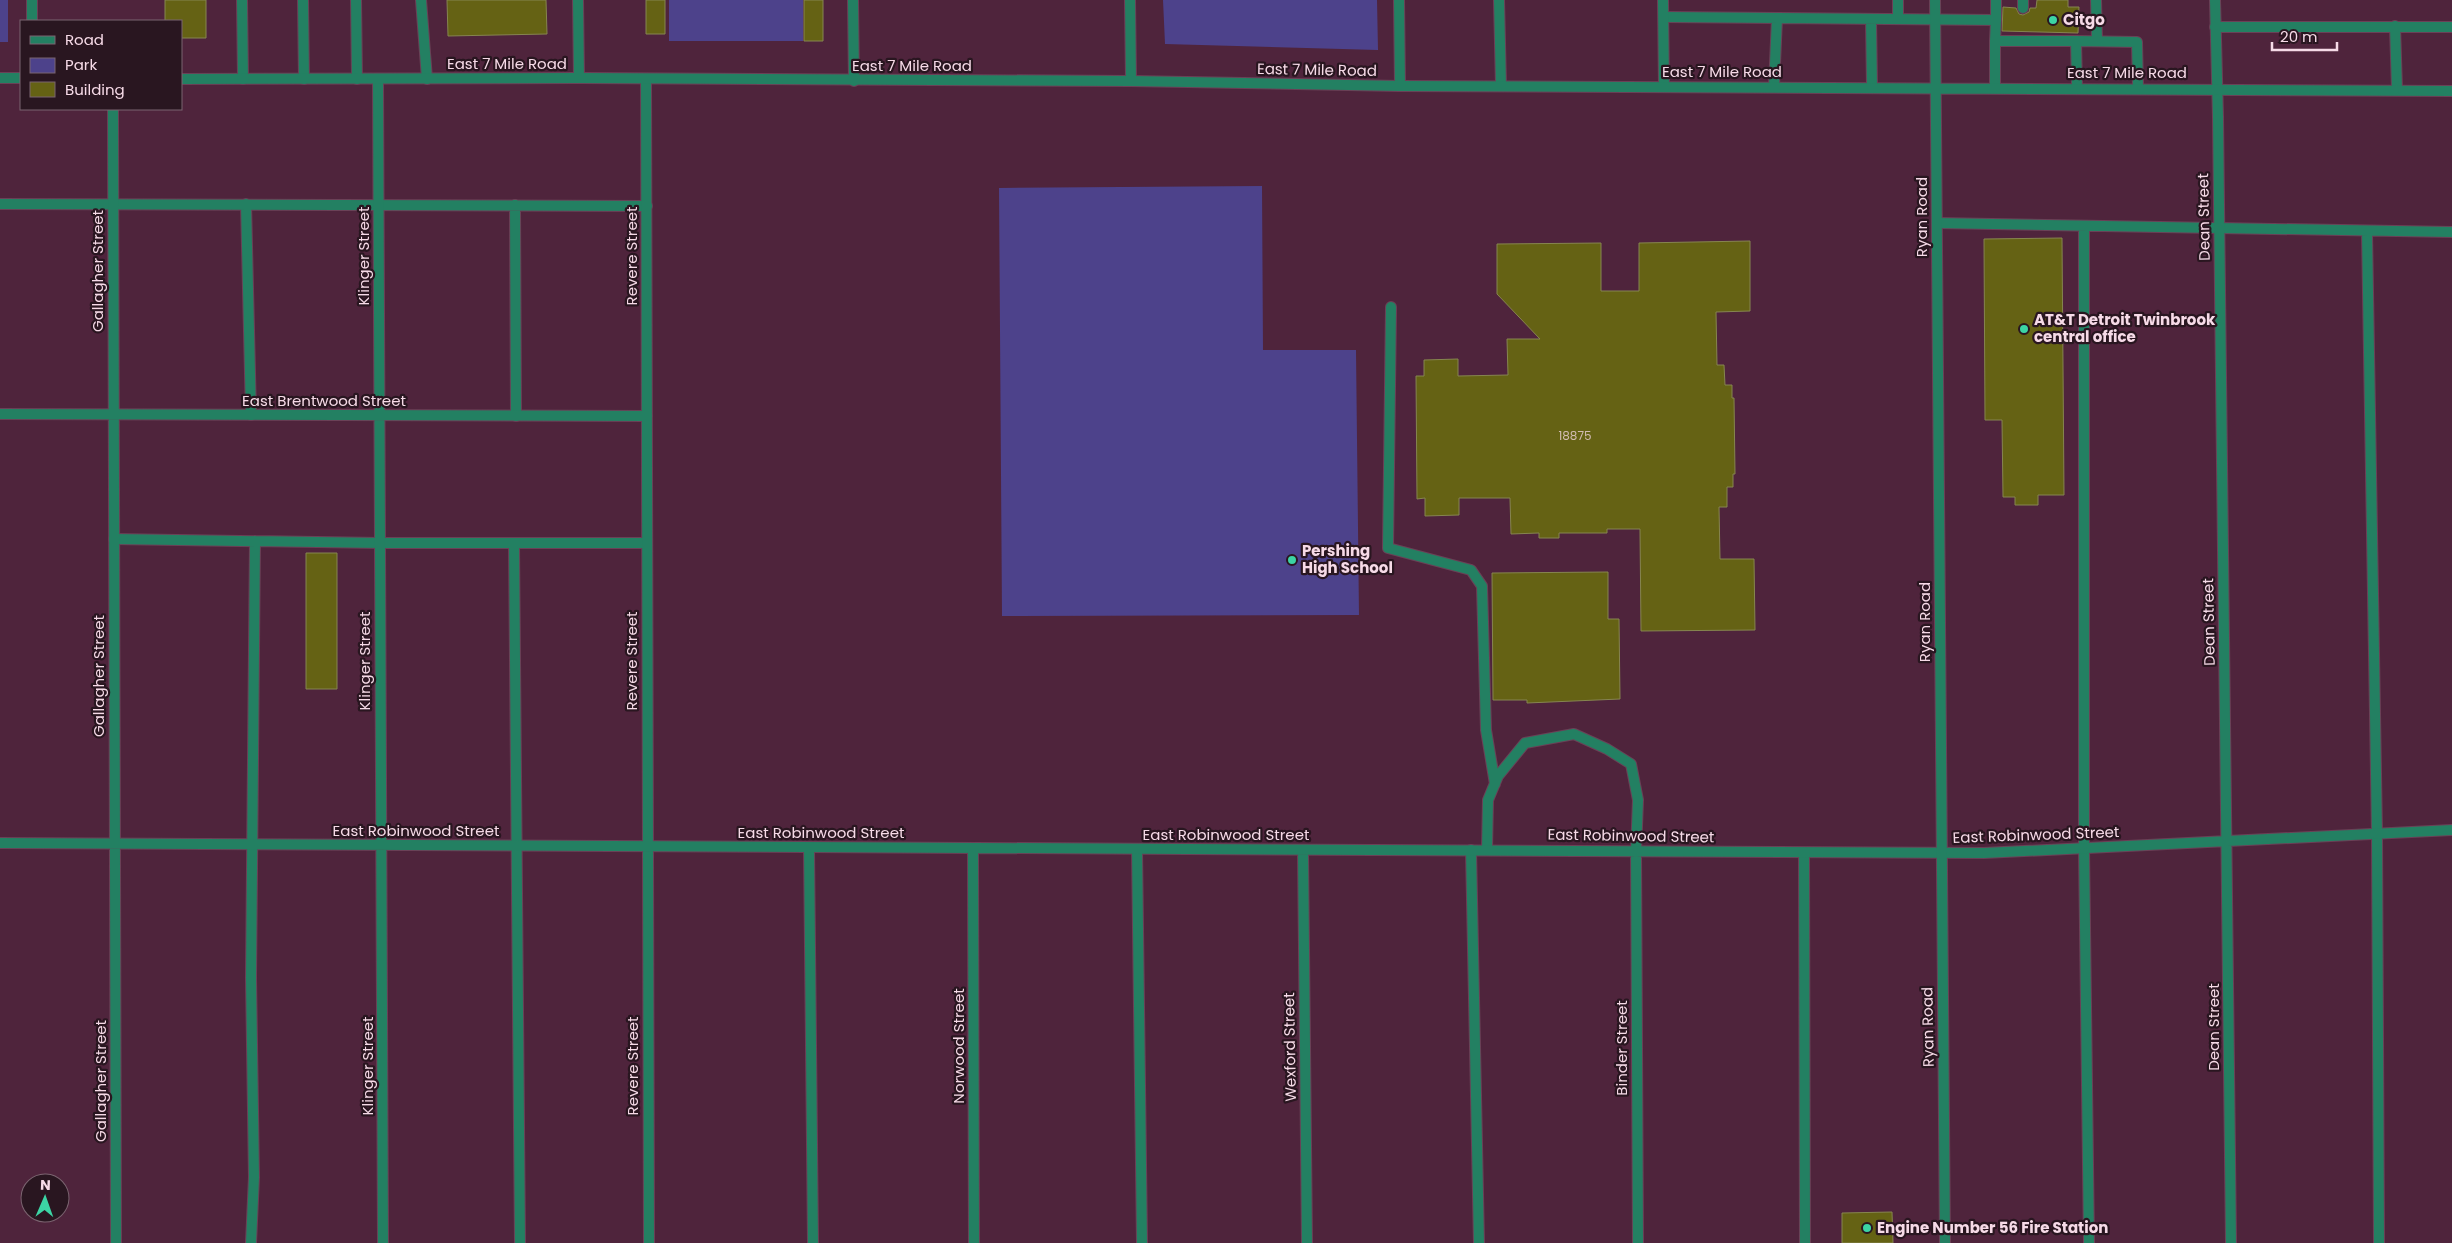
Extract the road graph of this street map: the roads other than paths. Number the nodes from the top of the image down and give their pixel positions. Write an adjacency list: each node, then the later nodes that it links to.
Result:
1 (32, 0): 21 (street)
2 (242, 0): 34 (street)
3 (303, 0): 35 (street)
4 (356, 0): 36 (street)
5 (421, 0): 37 (street)
6 (578, 0): 32 (street)
7 (853, 0): 40 (street)
8 (1130, 0): 41 (street)
9 (1399, 0): 42 (street)
10 (1499, 0): 43 (street)
11 (1663, 0): 17 (street)
12 (1898, 0): 20 (street)
13 (1935, 0): 22 (street, Ryan Road)
14 (1996, 0): 23 (street)
15 (2096, 0): 29 (street)
16 (2215, 0): 25 (street, Dean Street)
17 (1664, 17): 18 (street); 45 (street)
18 (1777, 18): 19 (street); 44 (street)
19 (1871, 19): 20 (street); 46 (street)
20 (1898, 19): 22 (street)
21 (32, 20)
22 (1935, 20): 23 (street); 47 (street, Ryan Road)
23 (1996, 20): 27 (street)
24 (2395, 26): 25 (street); 26 (street); 52 (street)
25 (2215, 27): 51 (street, Dean Street)
26 (2452, 27)
27 (1995, 41): 28 (street); 48 (street)
28 (2076, 41): 29 (street); 49 (street)
29 (2097, 41): 50 (street)
30 (0, 78): 31 (street)
31 (20, 78)
32 (579, 78): 37 (street, East 7 Mile Road); 38 (street, East 7 Mile Road)
33 (182, 79): 34 (street, East 7 Mile Road)
34 (242, 79): 35 (street, East 7 Mile Road)
35 (304, 79): 36 (street, East 7 Mile Road)
36 (357, 79): 39 (street, East 7 Mile Road)
37 (427, 79): 39 (street, East 7 Mile Road)
38 (646, 79): 40 (street, East 7 Mile Road); 60 (street, Revere Street)
39 (378, 80): 58 (street, Klinger Street)
40 (854, 81): 41 (street, East 7 Mile Road)
41 (1131, 81): 42 (street, East 7 Mile Road)
42 (1400, 86): 43 (street, East 7 Mile Road)
43 (1501, 86): 45 (street, East 7 Mile Road)
44 (1774, 86): 45 (street, East 7 Mile Road); 46 (street, East 7 Mile Road)
45 (1664, 87)
46 (1872, 87): 47 (street, East 7 Mile Road)
47 (1936, 88): 48 (street, East 7 Mile Road); 61 (street, Ryan Road)
48 (1995, 88): 49 (street, East 7 Mile Road)
49 (2077, 88): 50 (street, East 7 Mile Road)
50 (2138, 88): 51 (street, East 7 Mile Road)
51 (2218, 89): 52 (street, East 7 Mile Road); 63 (street, Dean Street)
52 (2398, 90): 53 (street, East 7 Mile Road)
53 (2452, 90)
54 (112, 110): 56 (street, Gallagher Street)
55 (0, 204): 56 (street)
56 (113, 204): 57 (street); 68 (street, Gallagher Street)
57 (246, 204): 58 (street); 69 (street)
58 (379, 204): 59 (street); 70 (street, Klinger Street)
59 (514, 205): 60 (street); 71 (street)
60 (647, 206): 72 (street, Revere Street)
61 (1937, 223): 62 (street); 97 (street, Ryan Road)
62 (2084, 226): 63 (street); 89 (street)
63 (2220, 228): 64 (street); 81 (street, Dean Street)
64 (2367, 232): 65 (street); 80 (street)
65 (2452, 232)
66 (1391, 307): 78 (street)
67 (0, 414): 68 (street, East Brentwood Street)
68 (113, 415): 69 (street, East Brentwood Street); 73 (street, Gallagher Street)
69 (251, 416): 70 (street, East Brentwood Street)
70 (380, 416): 71 (street, East Brentwood Street); 75 (street, Klinger Street)
71 (516, 416): 72 (street, East Brentwood Street)
72 (647, 416): 77 (street, Revere Street)
73 (114, 539): 74 (street); 83 (street, Gallagher Street)
74 (255, 541): 75 (street); 84 (street)
75 (380, 543): 76 (street); 85 (street, Klinger Street)
76 (514, 543): 77 (street); 86 (street)
77 (647, 543): 87 (street, Revere Street)
78 (1495, 784): 94 (street); 95 (street, Binder Street)
79 (2452, 830): 80 (street, East Robinwood Street)
80 (2377, 834): 81 (street, East Robinwood Street); 113 (street)
81 (2227, 841): 89 (street, East Robinwood Street); 112 (street, Dean Street)
82 (0, 844): 83 (street, East Robinwood Street)
83 (115, 844): 84 (street, East Robinwood Street); 98 (street, Gallagher Street)
84 (253, 845): 85 (street, East Robinwood Street); 99 (street)
85 (381, 845): 86 (street, East Robinwood Street); 100 (street, Klinger Street)
86 (517, 846): 87 (street, East Robinwood Street); 101 (street)
87 (648, 847): 88 (street, East Robinwood Street); 102 (street, Revere Street)
88 (809, 848): 90 (street, East Robinwood Street); 103 (street)
89 (2084, 848): 97 (street, East Robinwood Street); 111 (street)
90 (973, 849): 91 (street, East Robinwood Street); 104 (street, Norwood Street)
91 (1137, 849): 92 (street, East Robinwood Street); 105 (street)
92 (1303, 850): 93 (street, East Robinwood Street); 106 (street, Wexford Street)
93 (1471, 850): 94 (street, East Robinwood Street); 107 (street)
94 (1487, 850): 95 (street, East Robinwood Street)
95 (1636, 852): 96 (street, East Robinwood Street); 108 (street, Binder Street)
96 (1804, 853): 97 (street, East Robinwood Street); 109 (street)
97 (1941, 854): 110 (street, Ryan Road)
98 (116, 1243)
99 (252, 1243)
100 (383, 1243)
101 (520, 1243)
102 (649, 1243)
103 (812, 1243)
104 (974, 1243)
105 (1142, 1243)
106 (1307, 1243)
107 (1479, 1243)
108 (1638, 1243)
109 (1805, 1243)
110 (1945, 1243)
111 (2089, 1243)
112 (2230, 1243)
113 (2379, 1243)

